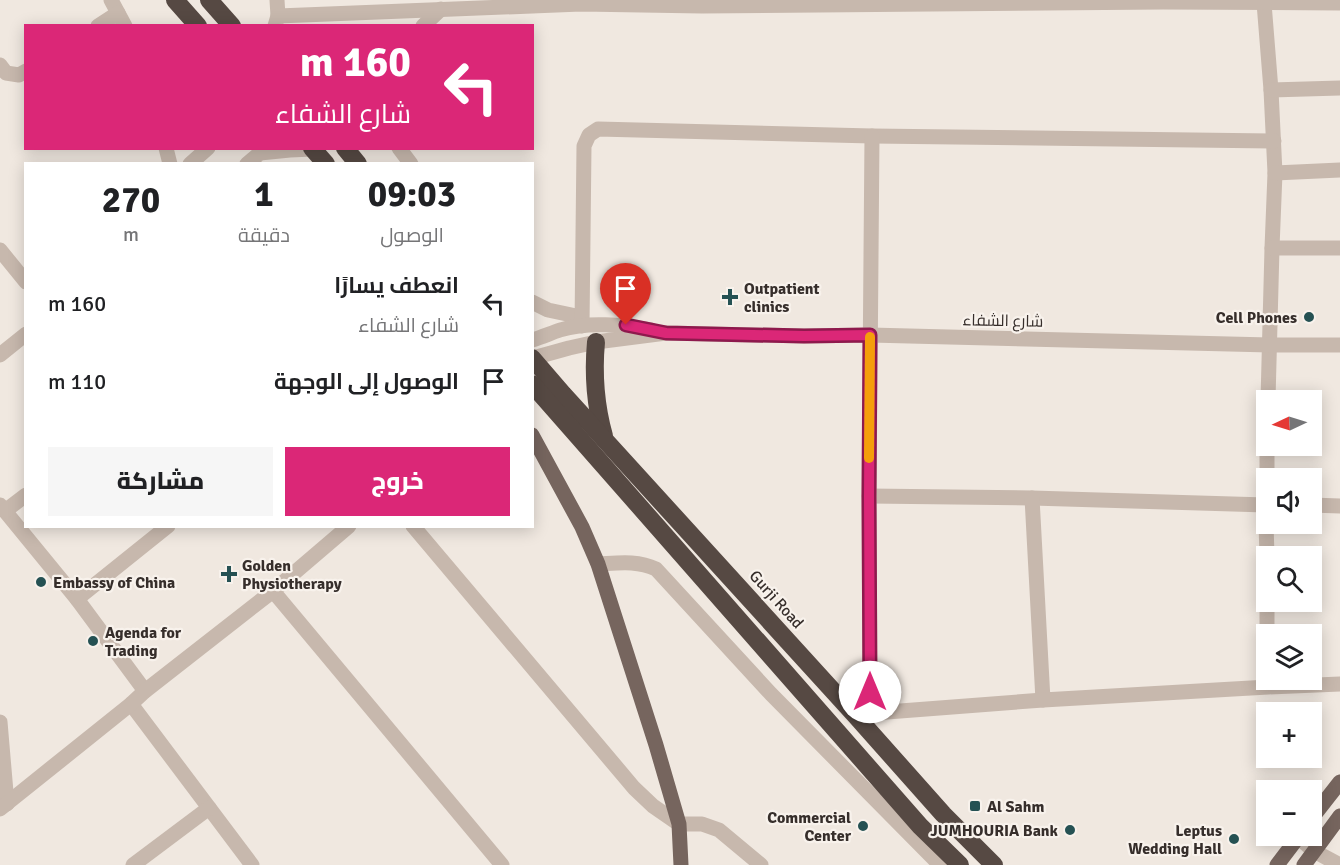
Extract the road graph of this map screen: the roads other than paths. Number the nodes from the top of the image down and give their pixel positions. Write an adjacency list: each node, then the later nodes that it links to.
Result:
1 (175, 0): 14 (highway)
2 (209, 0): 15 (highway)
3 (1198, 1): 5 (street); 8 (street)
4 (581, 2): 6 (street); 10 (street)
5 (963, 2): 7 (street)
6 (701, 3): 7 (street)
7 (826, 3)
8 (1264, 3): 9 (street); 20 (street)
9 (1340, 3)
10 (441, 5): 12 (street); 16 (street)
11 (118, 13): 13 (street)
12 (277, 14)
13 (101, 24)
14 (196, 24)
15 (230, 24)
16 (425, 24)
17 (0, 65): 18 (street)
18 (24, 72)
19 (1340, 88): 20 (street)
20 (1271, 90): 22 (street)
21 (872, 136): 22 (street); 39 (street); 41 (street)
22 (1274, 141): 33 (street)
23 (206, 150): 28 (street)
24 (290, 150): 27 (street)
25 (314, 150): 30 (highway)
26 (347, 150): 31 (highway)
27 (260, 151): 29 (street)
28 (192, 162)
29 (249, 162)
30 (324, 162)
31 (356, 162)
32 (1340, 170): 33 (street)
33 (1275, 173): 34 (street)
34 (1272, 248): 35 (street); 45 (street)
35 (1340, 248)
36 (0, 250): 37 (street)
37 (24, 280)
38 (534, 303): 39 (street)
39 (581, 322): 40 (street, شارع الشفاء); 43 (street, شارع الشفاء)
40 (666, 333): 41 (street, شارع الشفاء); 44 (street, شارع الشفاء)
41 (870, 335): 45 (street, شارع الشفاء); 55 (street)
42 (24, 336): 47 (street)
43 (534, 339)
44 (596, 342): 48 (street, شارع الشفاء); 53 (highway)
45 (1270, 345): 46 (street, شارع الشفاء); 51 (street)
46 (1340, 345)
47 (0, 355)
48 (534, 357)
49 (534, 360): 53 (highway, Gurji Road)
50 (534, 386): 90 (highway)
51 (1268, 390)
52 (534, 439): 64 (main road)
53 (606, 441): 73 (highway, Gurji Road)
54 (24, 496): 60 (street)
55 (869, 496): 56 (street); 73 (street)
56 (1032, 498): 57 (street); 71 (street)
57 (1256, 505)
58 (1322, 505): 59 (street)
59 (1340, 506)
60 (3, 508): 66 (street)
61 (166, 528): 66 (street)
62 (347, 528): 65 (street)
63 (415, 528): 80 (street)
64 (598, 564): 80 (main road); 89 (street)
65 (273, 591): 70 (street); 86 (street)
66 (77, 599): 70 (street)
67 (1256, 684): 71 (street)
68 (1322, 684): 69 (street)
69 (1340, 684)
70 (145, 691): 72 (street)
71 (1043, 700): 73 (street)
72 (131, 704): 77 (street); 78 (street)
73 (863, 714): 91 (highway, Gurji Road)
74 (0, 722): 77 (street)
75 (1340, 782): 76 (main road)
76 (1322, 805)
77 (3, 807)
78 (209, 808): 84 (street); 85 (street)
79 (1340, 816): 83 (main road)
80 (679, 824): 87 (main road); 88 (street)
81 (1291, 846): 92 (main road)
82 (1309, 846): 83 (street)
83 (1314, 851): 93 (main road); 94 (street)
84 (133, 865)
85 (252, 865)
86 (502, 865)
87 (681, 865)
88 (761, 865)
89 (940, 865)
90 (960, 865)
91 (994, 865)
92 (1277, 865)
93 (1304, 865)
94 (1340, 865)

